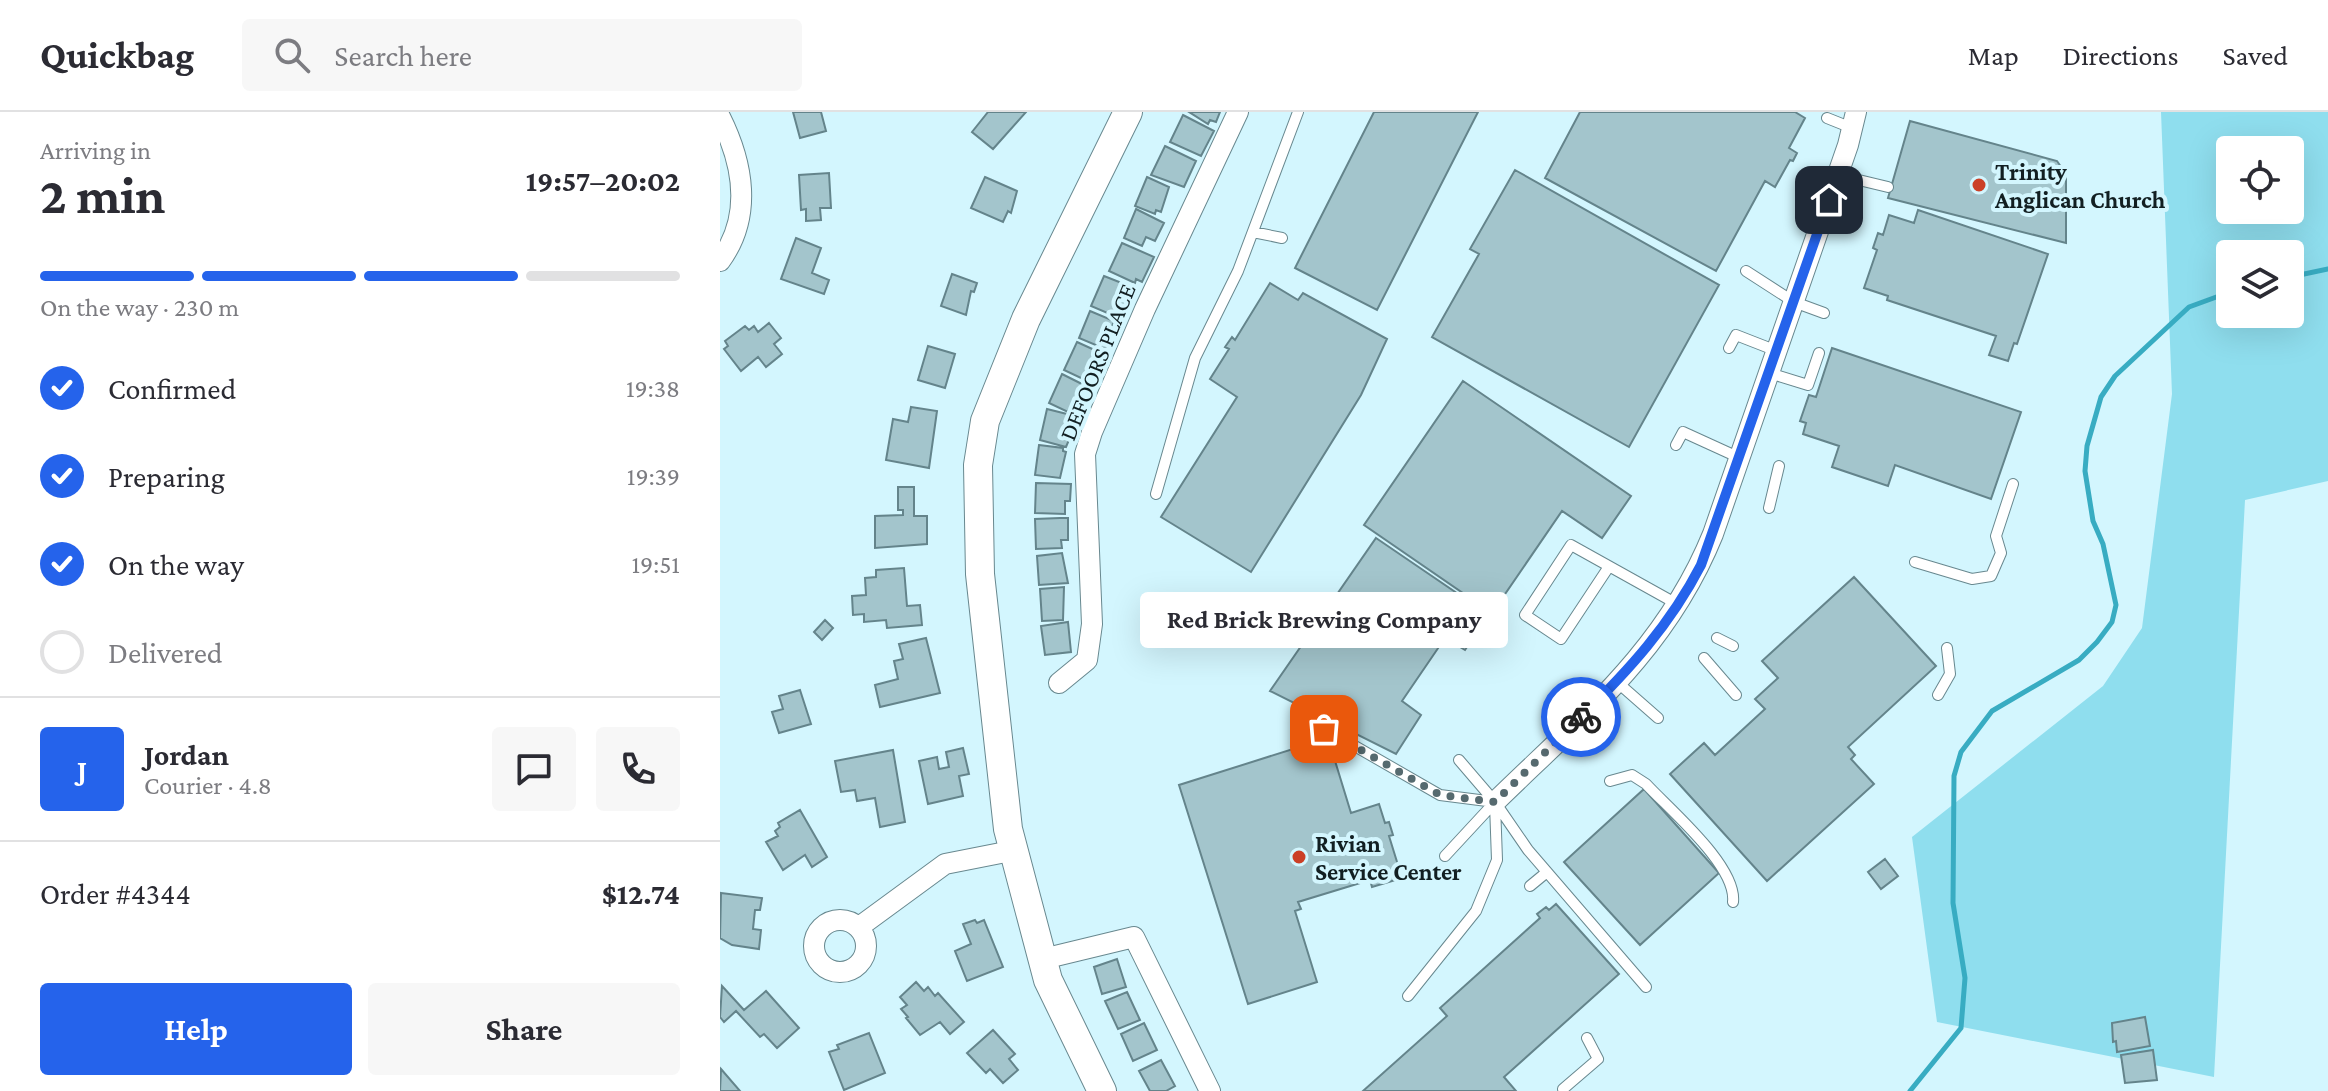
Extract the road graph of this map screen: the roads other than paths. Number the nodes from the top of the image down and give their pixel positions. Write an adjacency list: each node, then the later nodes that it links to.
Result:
1 (1128, 112): 43 (street)
2 (1238, 112): 33 (street, DEFOORS PLACE)
3 (1298, 112): 9 (lane)
4 (720, 117): 11 (street)
5 (1827, 118): 6 (lane)
6 (1854, 120): 7 (street)
7 (1838, 175): 8 (lane); 13 (street)
8 (1888, 187)
9 (1253, 232): 10 (lane); 23 (lane)
10 (1282, 238)
11 (720, 261)
12 (1746, 271): 13 (lane)
13 (1794, 302): 14 (lane); 16 (street)
14 (1824, 313)
15 (1729, 348): 16 (lane)
16 (1777, 351): 18 (street)
17 (1819, 353): 18 (lane)
18 (1769, 373): 20 (street)
19 (1676, 445): 20 (lane)
20 (1740, 458): 27 (street)
21 (1779, 466): 24 (lane)
22 (2013, 484): 25 (lane)
23 (1156, 494)
24 (1769, 508)
25 (1915, 562)
26 (1608, 568): 26 (lane); 27 (lane)
27 (1679, 605): 32 (street)
28 (1717, 638): 29 (lane)
29 (1733, 646)
30 (1947, 648): 35 (lane)
31 (1704, 658): 34 (lane)
32 (1617, 682): 37 (lane); 38 (street)
33 (1059, 683)
34 (1736, 695)
35 (1938, 695)
36 (1299, 714): 42 (lane)
37 (1658, 718)
38 (1567, 731): 39 (lane); 42 (street)
39 (1581, 748)
40 (1459, 760): 42 (lane)
41 (1610, 781): 47 (lane)
42 (1495, 802): 44 (lane); 45 (lane); 51 (lane)
43 (1016, 850): 48 (street); 49 (street)
44 (1445, 856)
45 (1547, 872): 46 (lane); 50 (lane)
46 (1530, 886)
47 (1733, 902)
48 (859, 927)
49 (1043, 959): 54 (street); 55 (street)
50 (1646, 987)
51 (1408, 996)
52 (1587, 1038): 53 (lane)
53 (1563, 1089)
54 (1102, 1091)
55 (1210, 1091)

